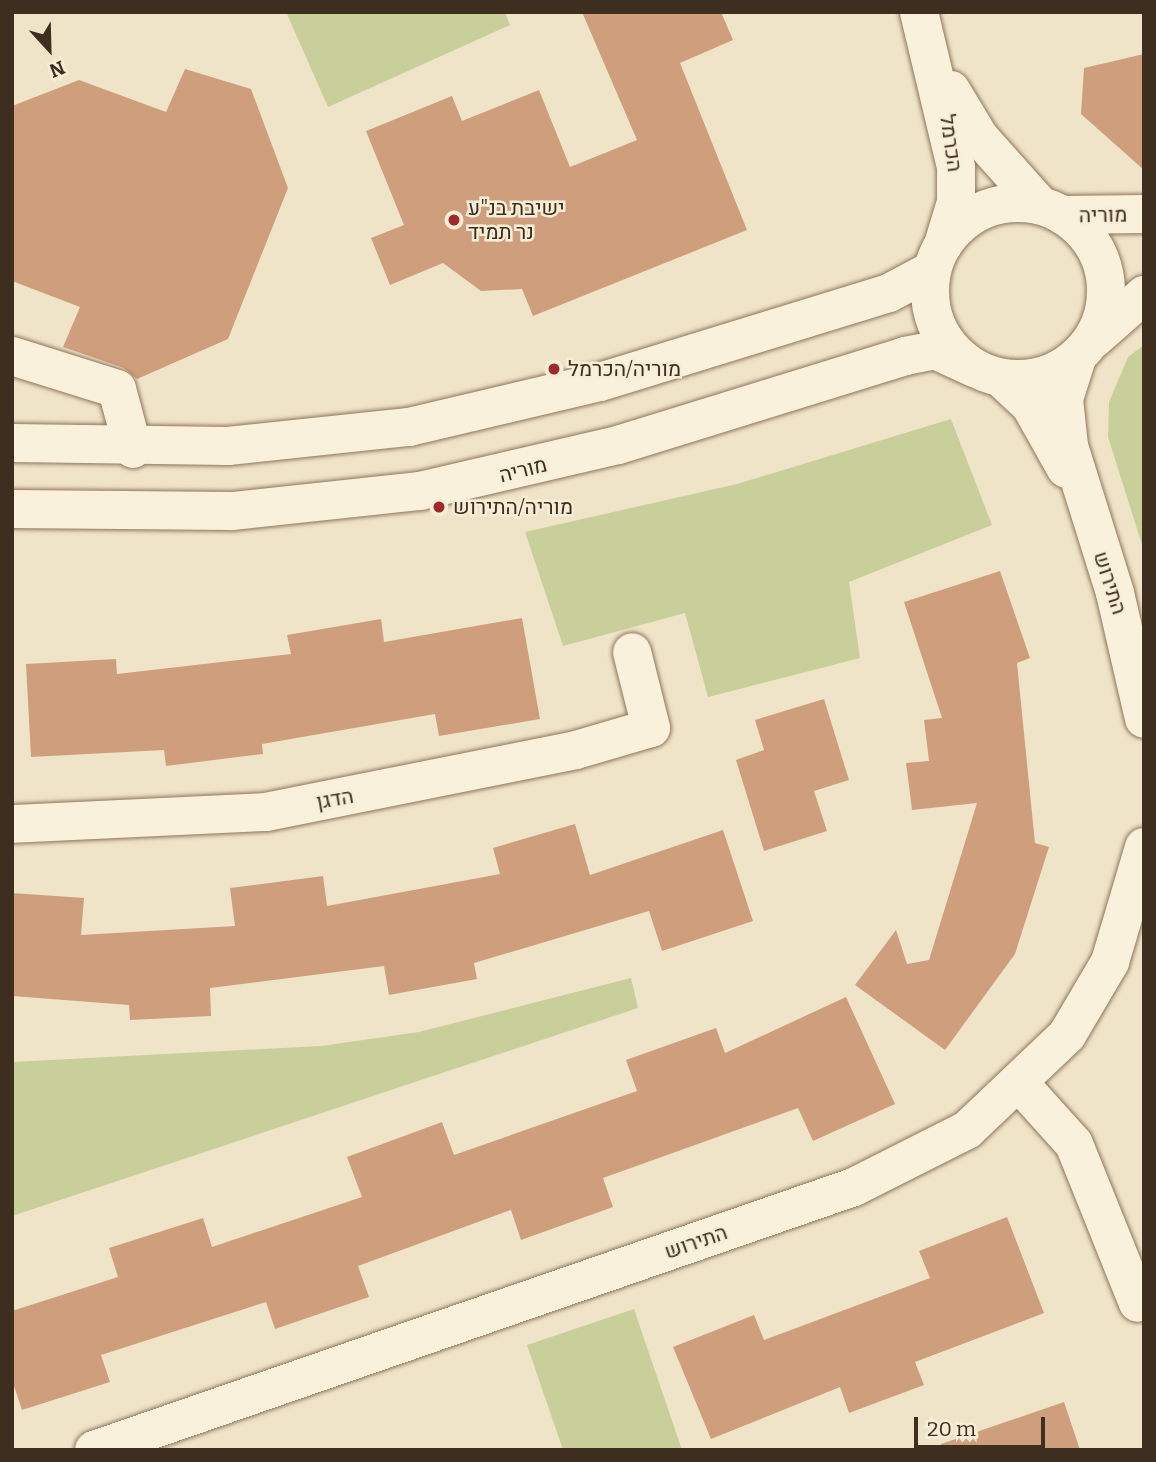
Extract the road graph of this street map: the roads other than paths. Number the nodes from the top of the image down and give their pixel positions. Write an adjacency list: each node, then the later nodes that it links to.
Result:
1 (923, 26): 2 (street, הכרמל); 4 (street, הכרמל)
2 (1051, 210): 3 (street, מוריה); 4 (street); 6 (street)
3 (1144, 214)
4 (937, 257): 8 (street); 10 (street)
5 (1144, 295): 6 (street)
6 (1085, 349): 8 (street); 11 (street, התירוש)
7 (12, 356): 10 (street)
8 (987, 373): 11 (street, התירוש); 12 (street, מוריה)
9 (12, 443): 10 (street)
10 (133, 449)
11 (1078, 489): 14 (street, התירוש)
12 (12, 509)
13 (632, 652): 15 (street, הדגן)
14 (1144, 719)
15 (12, 824)
16 (1144, 846): 17 (street, התירוש)
17 (1021, 1085): 18 (street); 19 (street, התירוש)
18 (1138, 1303)
19 (94, 1450)

